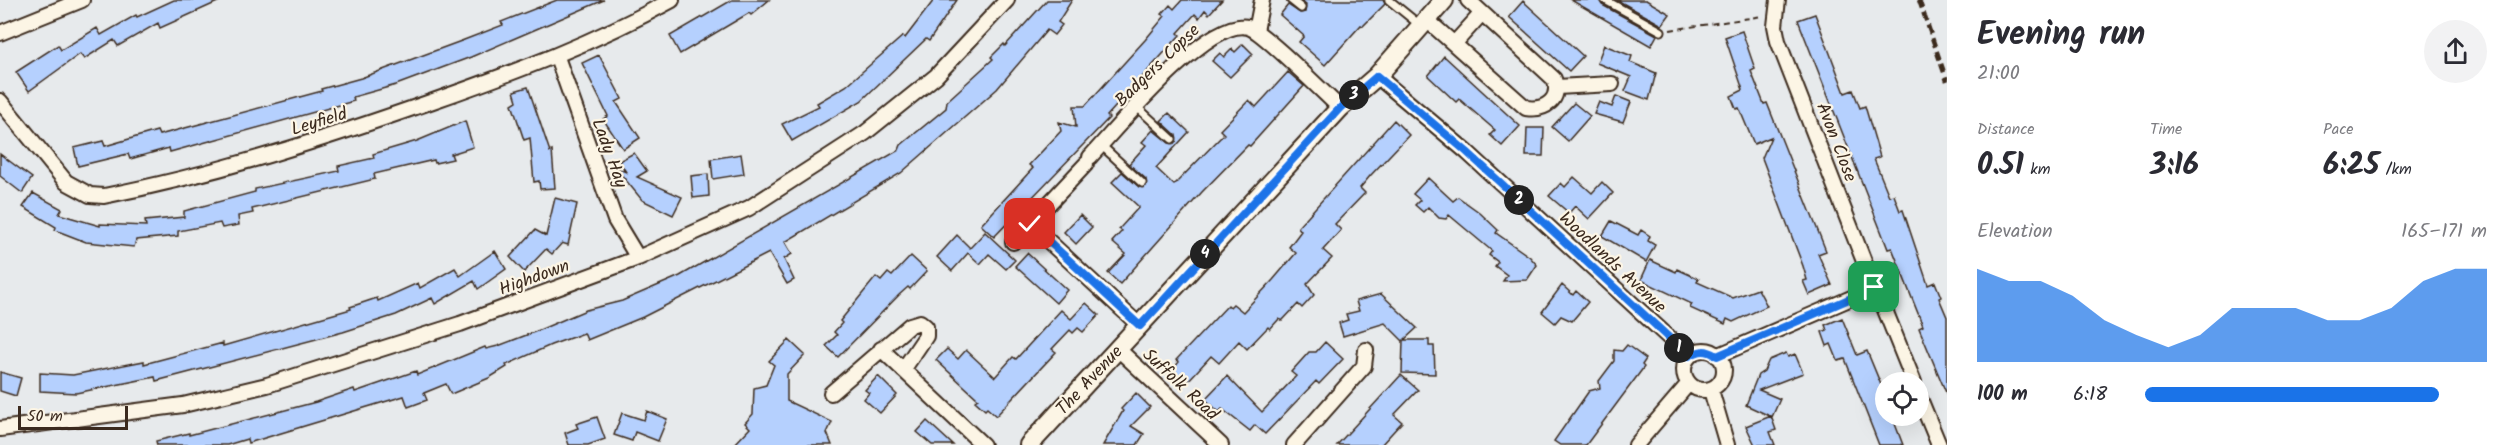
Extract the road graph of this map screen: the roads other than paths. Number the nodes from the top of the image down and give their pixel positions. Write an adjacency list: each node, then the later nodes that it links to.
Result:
1 (82, 0): 16 (street)
2 (672, 0): 18 (street, Leyfield)
3 (1007, 0): 30 (street, Highdown)
4 (1262, 0): 14 (street)
5 (1291, 0): 11 (lane)
6 (1389, 0): 13 (lane)
7 (1444, 0): 13 (street, The Avenue)
8 (1468, 0): 12 (street)
9 (1605, 0): 15 (lane)
10 (1777, 7): 31 (street, Avon Close)
11 (1300, 8)
12 (1482, 13): 17 (street); 21 (street)
13 (1424, 23): 17 (street); 19 (street, The Avenue)
14 (1256, 31): 23 (street, Badgers Copse); 24 (street)
15 (1661, 31)
16 (0, 33)
17 (1454, 44): 21 (street)
18 (557, 57): 22 (street, Leyfield); 30 (street, Lady Hay)
19 (1377, 76): 24 (street, The Avenue); 36 (street, Woodlands Avenue)
20 (1612, 84): 21 (street)
21 (1557, 87)
22 (0, 100)
23 (1137, 107): 25 (lane); 26 (street, Badgers Copse)
24 (1340, 108): 32 (street, The Avenue)
25 (1172, 139)
26 (1101, 145): 27 (lane); 28 (street, Badgers Copse)
27 (1142, 183)
28 (1030, 224): 29 (street, Badgers Copse); 32 (street)
29 (1013, 242)
30 (638, 258): 44 (street, Highdown)
31 (1870, 293): 37 (street); 39 (street)
32 (1140, 326): 33 (street, The Avenue)
33 (1118, 349): 46 (street, The Avenue); 47 (street, Suffolk Road)
34 (881, 350): 38 (street); 38 (street); 42 (street)
35 (1366, 350): 48 (street)
36 (1689, 356): 37 (street); 40 (street)
37 (1717, 356): 41 (street)
38 (903, 370): 45 (street)
39 (1910, 372)
40 (1689, 384): 41 (street); 49 (street)
41 (1711, 390): 50 (street)
42 (831, 393)
43 (1929, 421): 51 (street)
44 (0, 429)
45 (983, 445)
46 (1029, 445)
47 (1221, 445)
48 (1294, 445)
49 (1636, 445)
50 (1727, 445)
51 (1939, 445)

